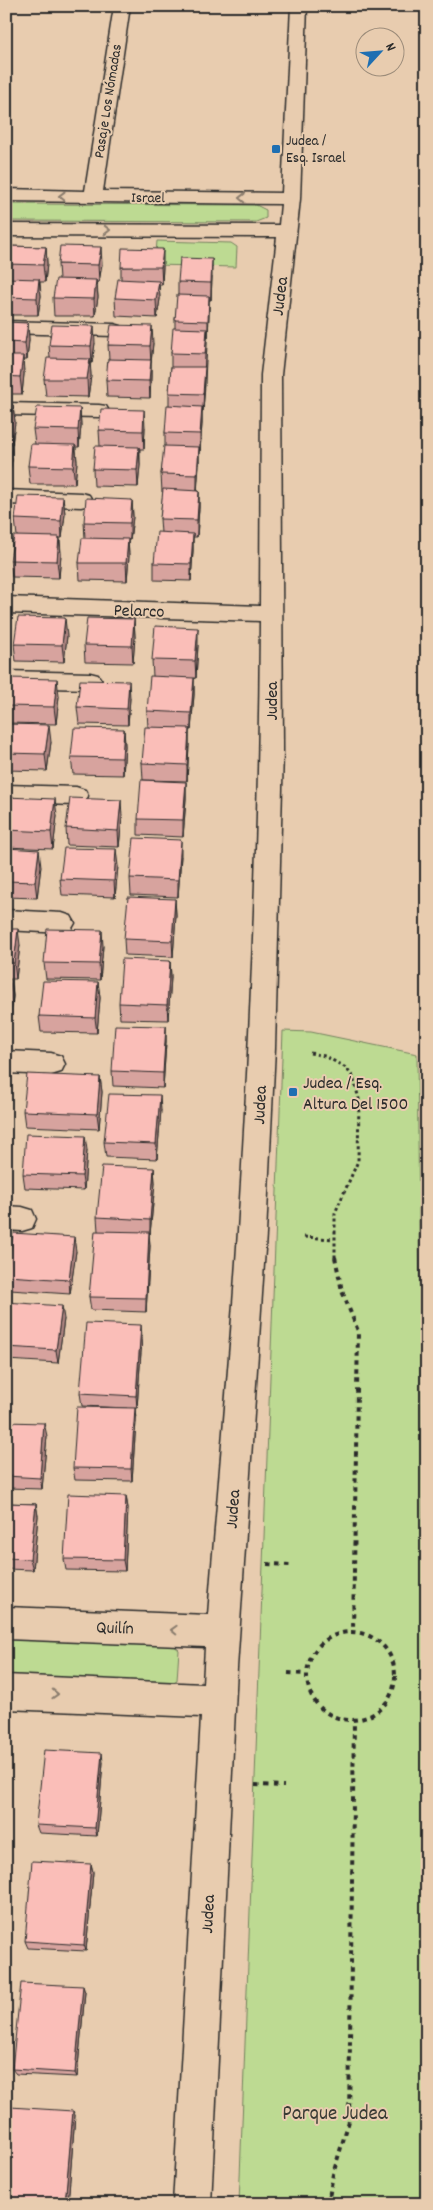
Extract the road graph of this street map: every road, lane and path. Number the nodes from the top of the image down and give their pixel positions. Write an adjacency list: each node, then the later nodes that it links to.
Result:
1 (122, 6): 4 (street, Pasaje Los Nómadas)
2 (299, 6): 5 (street, Judea)
3 (6, 195): 4 (street, Israel, one-way to 3)
4 (93, 196): 5 (street, Israel, one-way to 4)
5 (291, 198): 7 (street, Judea)
6 (6, 230): 7 (street, Israel, one-way to 7)
7 (287, 231): 15 (street, Judea)
8 (6, 327): 9 (street)
9 (114, 330)
10 (6, 409): 11 (street)
11 (99, 411)
12 (6, 497): 13 (street)
13 (81, 500)
14 (6, 605): 15 (street, Pelarco)
15 (271, 614): 29 (street, Judea)
16 (6, 679): 17 (street)
17 (90, 681)
18 (6, 794): 19 (street)
19 (76, 796)
20 (6, 920): 21 (street)
21 (62, 923)
22 (310, 1053): 26 (path)
23 (6, 1062): 24 (street)
24 (51, 1064)
25 (304, 1237): 26 (path)
26 (334, 1239): 28 (path)
27 (6, 1623): 29 (street, Quilín, one-way to 27)
28 (353, 1631): 31 (path); 34 (path)
29 (223, 1632): 33 (street, Judea)
30 (288, 1672): 31 (path)
31 (306, 1674): 34 (path)
32 (6, 1692): 33 (street, one-way to 33)
33 (218, 1701): 35 (street, Judea)
34 (354, 1720): 36 (path)
35 (192, 2204)
36 (328, 2204)

